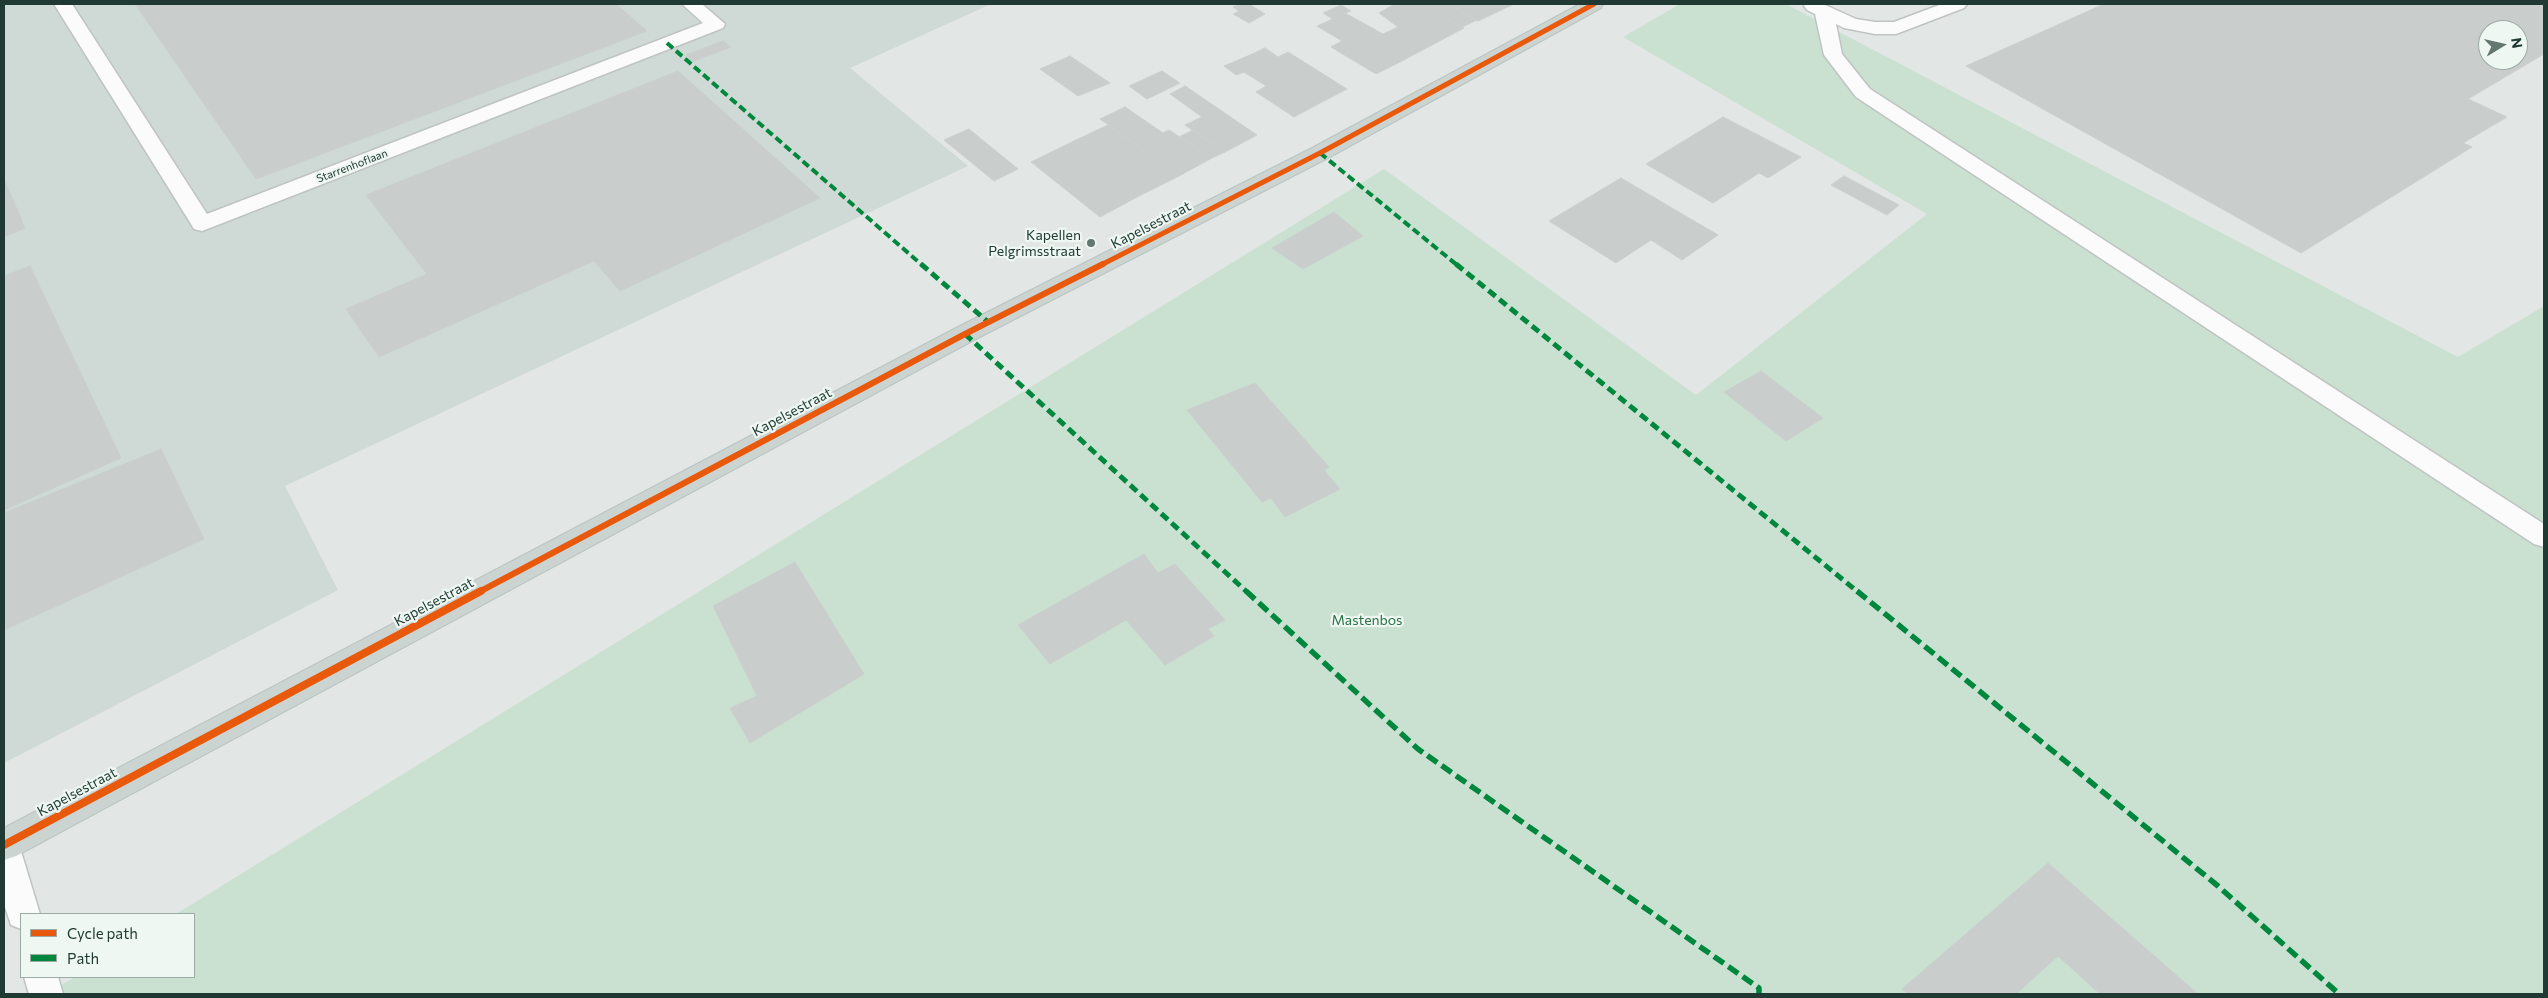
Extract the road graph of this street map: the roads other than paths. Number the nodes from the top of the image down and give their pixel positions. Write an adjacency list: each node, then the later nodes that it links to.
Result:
1 (63, 4): 2 (lane, Starrenhoflaan)
2 (691, 4)
3 (1594, 4): 7 (main road, Kapelsestraat)
4 (1958, 4): 5 (lane)
5 (1817, 8): 6 (lane)
6 (2544, 538)
7 (4, 846): 8 (lane)
8 (23, 913)
9 (41, 978): 10 (lane)
10 (46, 994)

